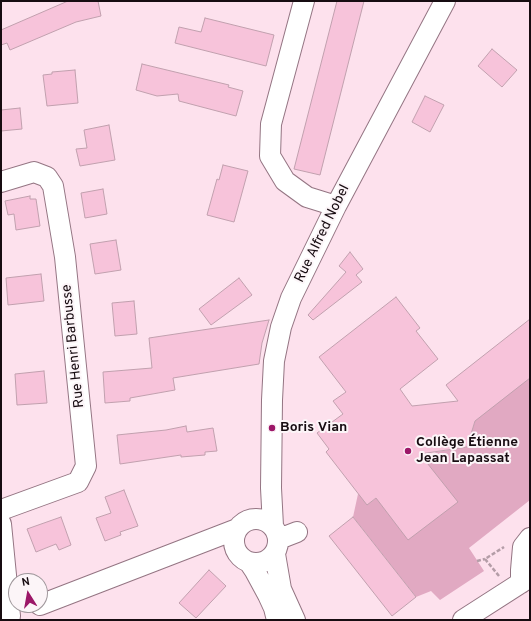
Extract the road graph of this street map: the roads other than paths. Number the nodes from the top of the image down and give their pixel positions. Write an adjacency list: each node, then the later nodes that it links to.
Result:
1 (304, 1): 4 (street)
2 (445, 1): 4 (street, Rue Alfred Nobel)
3 (1, 182): 5 (street, Rue Henri Barbusse)
4 (336, 206): 9 (street, Rue Alfred Nobel)
5 (1, 510)
6 (1, 524): 16 (street)
7 (237, 529): 9 (street); 11 (street); 12 (street)
8 (297, 532): 9 (street)
9 (271, 534): 12 (street); 18 (street, Rue Alfred Nobel)
10 (527, 542): 13 (street)
11 (198, 544): 12 (street); 14 (street)
12 (242, 557): 17 (street)
13 (520, 583): 19 (street)
14 (48, 602)
15 (19, 613): 16 (street)
16 (6, 618)
17 (277, 620)
18 (295, 620)
19 (463, 620)

